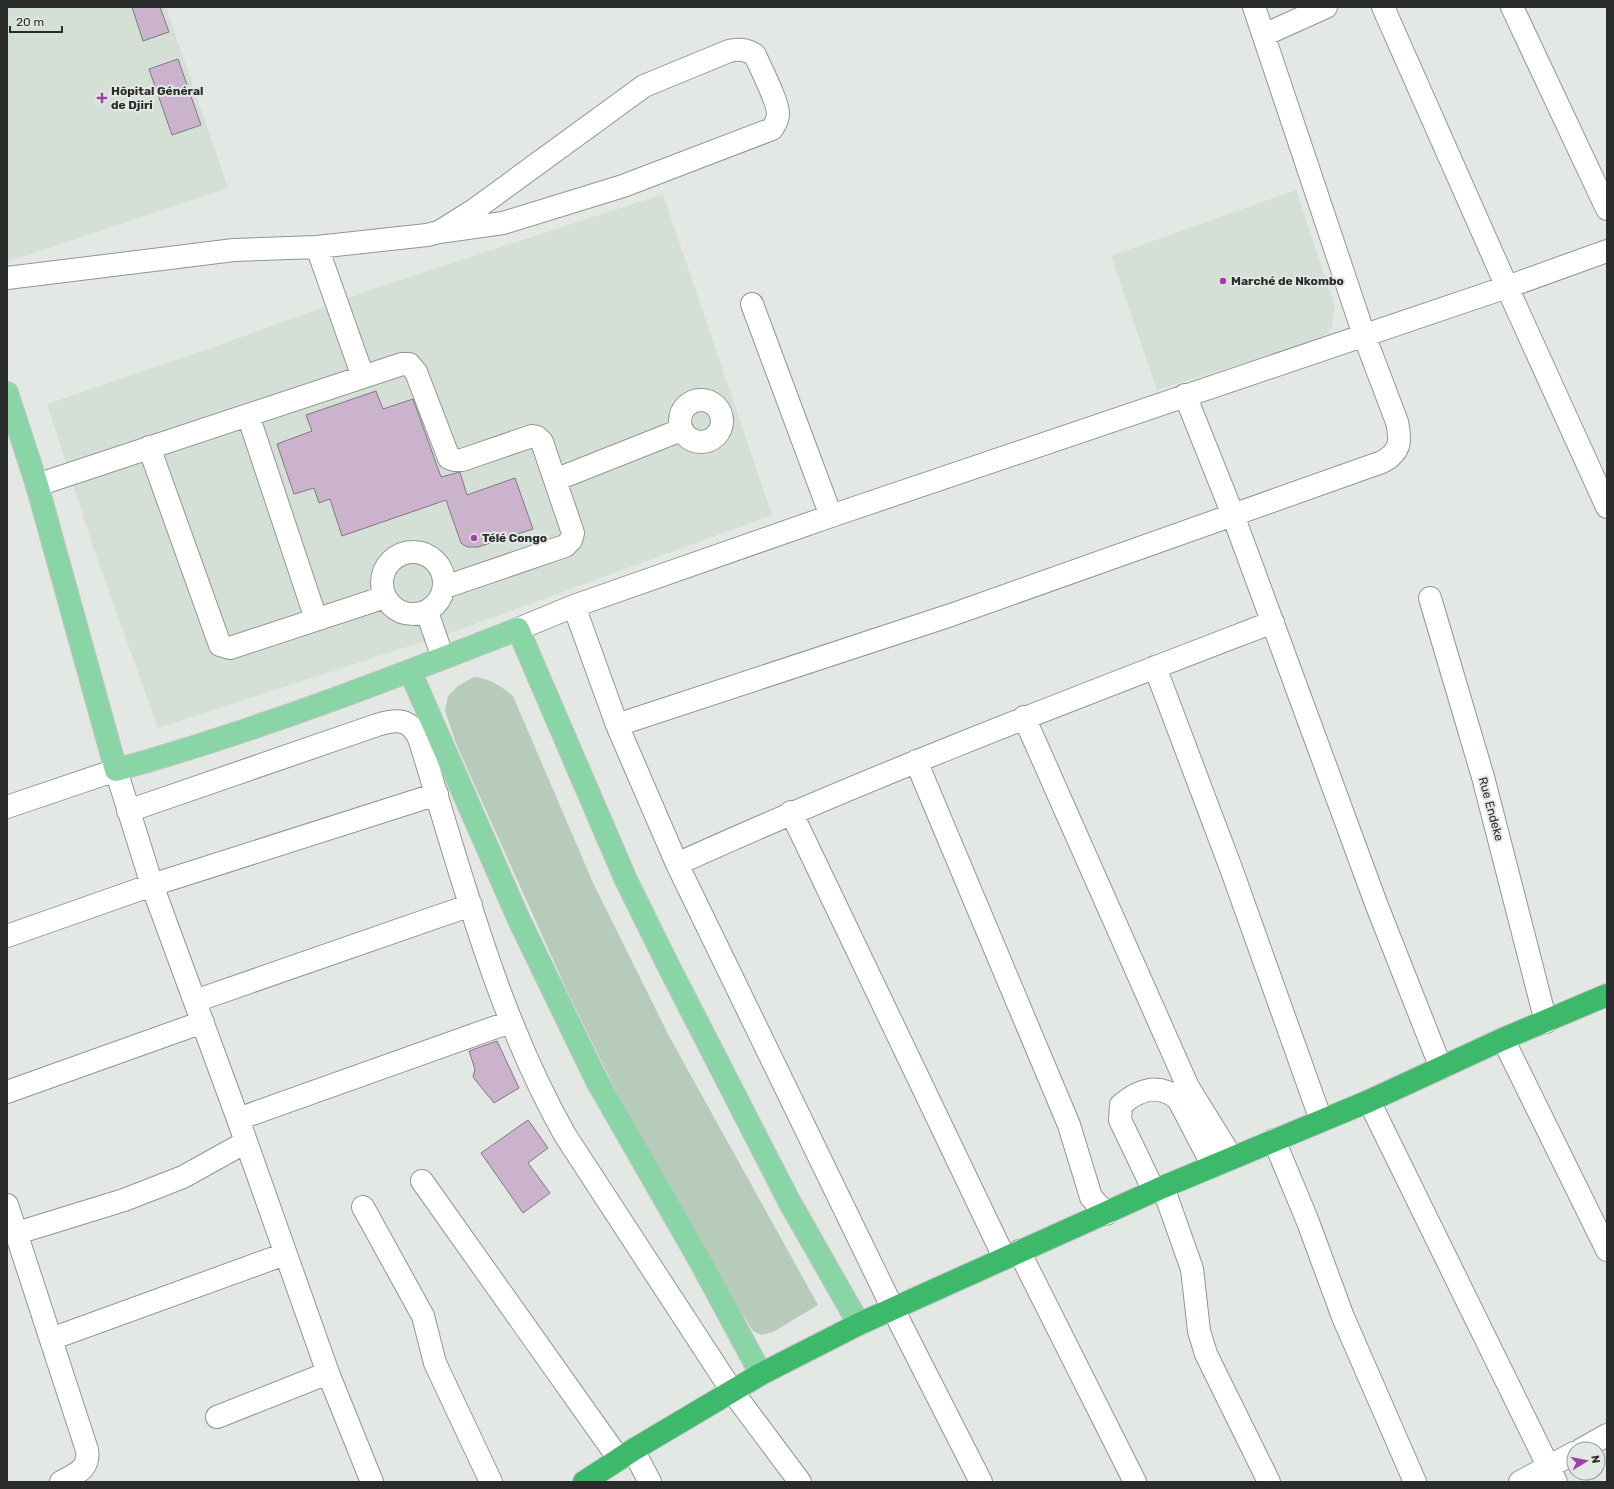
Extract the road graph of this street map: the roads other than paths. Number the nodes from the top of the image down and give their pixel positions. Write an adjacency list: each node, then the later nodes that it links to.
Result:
1 (1254, 7): 5 (street)
2 (1326, 7): 5 (street)
3 (1383, 7): 11 (street)
4 (1512, 7): 6 (street)
5 (1264, 35): 13 (street)
6 (1607, 209)
7 (438, 232): 7 (street); 8 (street)
8 (317, 247): 10 (street); 14 (street)
9 (1607, 251): 11 (street)
10 (7, 278)
11 (1507, 287): 13 (street); 22 (street)
12 (752, 304): 24 (street)
13 (1364, 335): 16 (street); 23 (street)
14 (363, 377): 17 (street); 20 (street)
15 (7, 393): 21 (main road)
16 (1185, 395): 23 (street); 24 (street)
17 (248, 415): 19 (street); 30 (street)
18 (681, 430): 20 (street)
19 (149, 447): 21 (street); 30 (street)
20 (555, 480): 25 (street)
21 (37, 485): 39 (main road)
22 (1607, 507)
23 (1233, 515): 31 (street); 37 (street)
24 (831, 516): 28 (street)
25 (445, 587): 26 (street); 29 (street)
26 (385, 597): 29 (street); 30 (street)
27 (1430, 598): 52 (street, Rue Endeke)
28 (574, 606): 32 (street); 37 (street)
29 (427, 612): 33 (street)
30 (316, 619)
31 (1273, 622): 34 (street); 54 (street)
32 (518, 629): 33 (main road); 72 (main road)
33 (444, 658): 35 (main road)
34 (1155, 667): 36 (street); 58 (street)
35 (410, 672): 39 (main road); 75 (main road)
36 (1024, 718): 38 (street); 61 (street)
37 (617, 725): 44 (street)
38 (916, 761): 43 (street); 66 (street)
39 (116, 770): 41 (street); 42 (street)
40 (437, 794): 42 (street); 45 (street); 46 (street)
41 (7, 807)
42 (128, 811): 45 (street)
43 (791, 812): 44 (street); 70 (street)
44 (677, 864): 71 (street)
45 (152, 885): 47 (street); 49 (street)
46 (471, 905): 49 (street); 51 (street)
47 (7, 936)
48 (1607, 996): 52 (highway)
49 (196, 1001): 50 (street)
50 (203, 1022): 55 (street); 57 (street)
51 (510, 1022): 57 (street); 76 (street)
52 (1546, 1022): 53 (highway)
53 (1503, 1039): 54 (highway); 68 (street)
54 (1441, 1068): 56 (highway)
55 (7, 1092)
56 (1369, 1101): 58 (highway); 82 (street)
57 (238, 1119): 60 (street)
58 (1321, 1120): 59 (highway)
59 (1274, 1140): 61 (highway); 92 (street)
60 (246, 1142): 67 (street); 69 (street)
61 (1222, 1162): 63 (highway); 63 (street)
62 (422, 1181): 80 (street)
63 (1158, 1189): 66 (highway); 91 (street)
64 (7, 1205): 67 (street)
65 (364, 1207): 85 (street)
66 (1106, 1214): 70 (highway)
67 (12, 1233): 73 (street)
68 (1607, 1250)
69 (285, 1254): 73 (street); 74 (street)
70 (1012, 1254): 71 (highway); 90 (street)
71 (893, 1309): 72 (highway); 89 (street)
72 (859, 1324): 75 (highway)
73 (51, 1339): 83 (street)
74 (328, 1373): 77 (street); 84 (street)
75 (761, 1374): 76 (highway)
76 (732, 1391): 80 (highway); 88 (street)
77 (217, 1417)
78 (1607, 1436): 79 (street)
79 (1597, 1441)
80 (626, 1455): 86 (highway); 87 (street)
81 (1566, 1461): 82 (street)
82 (1552, 1475): 93 (street)
83 (61, 1482)
84 (372, 1482)
85 (491, 1482)
86 (584, 1482)
87 (650, 1482)
88 (800, 1482)
89 (981, 1482)
90 (1135, 1482)
91 (1269, 1482)
92 (1415, 1482)
93 (1520, 1482)

